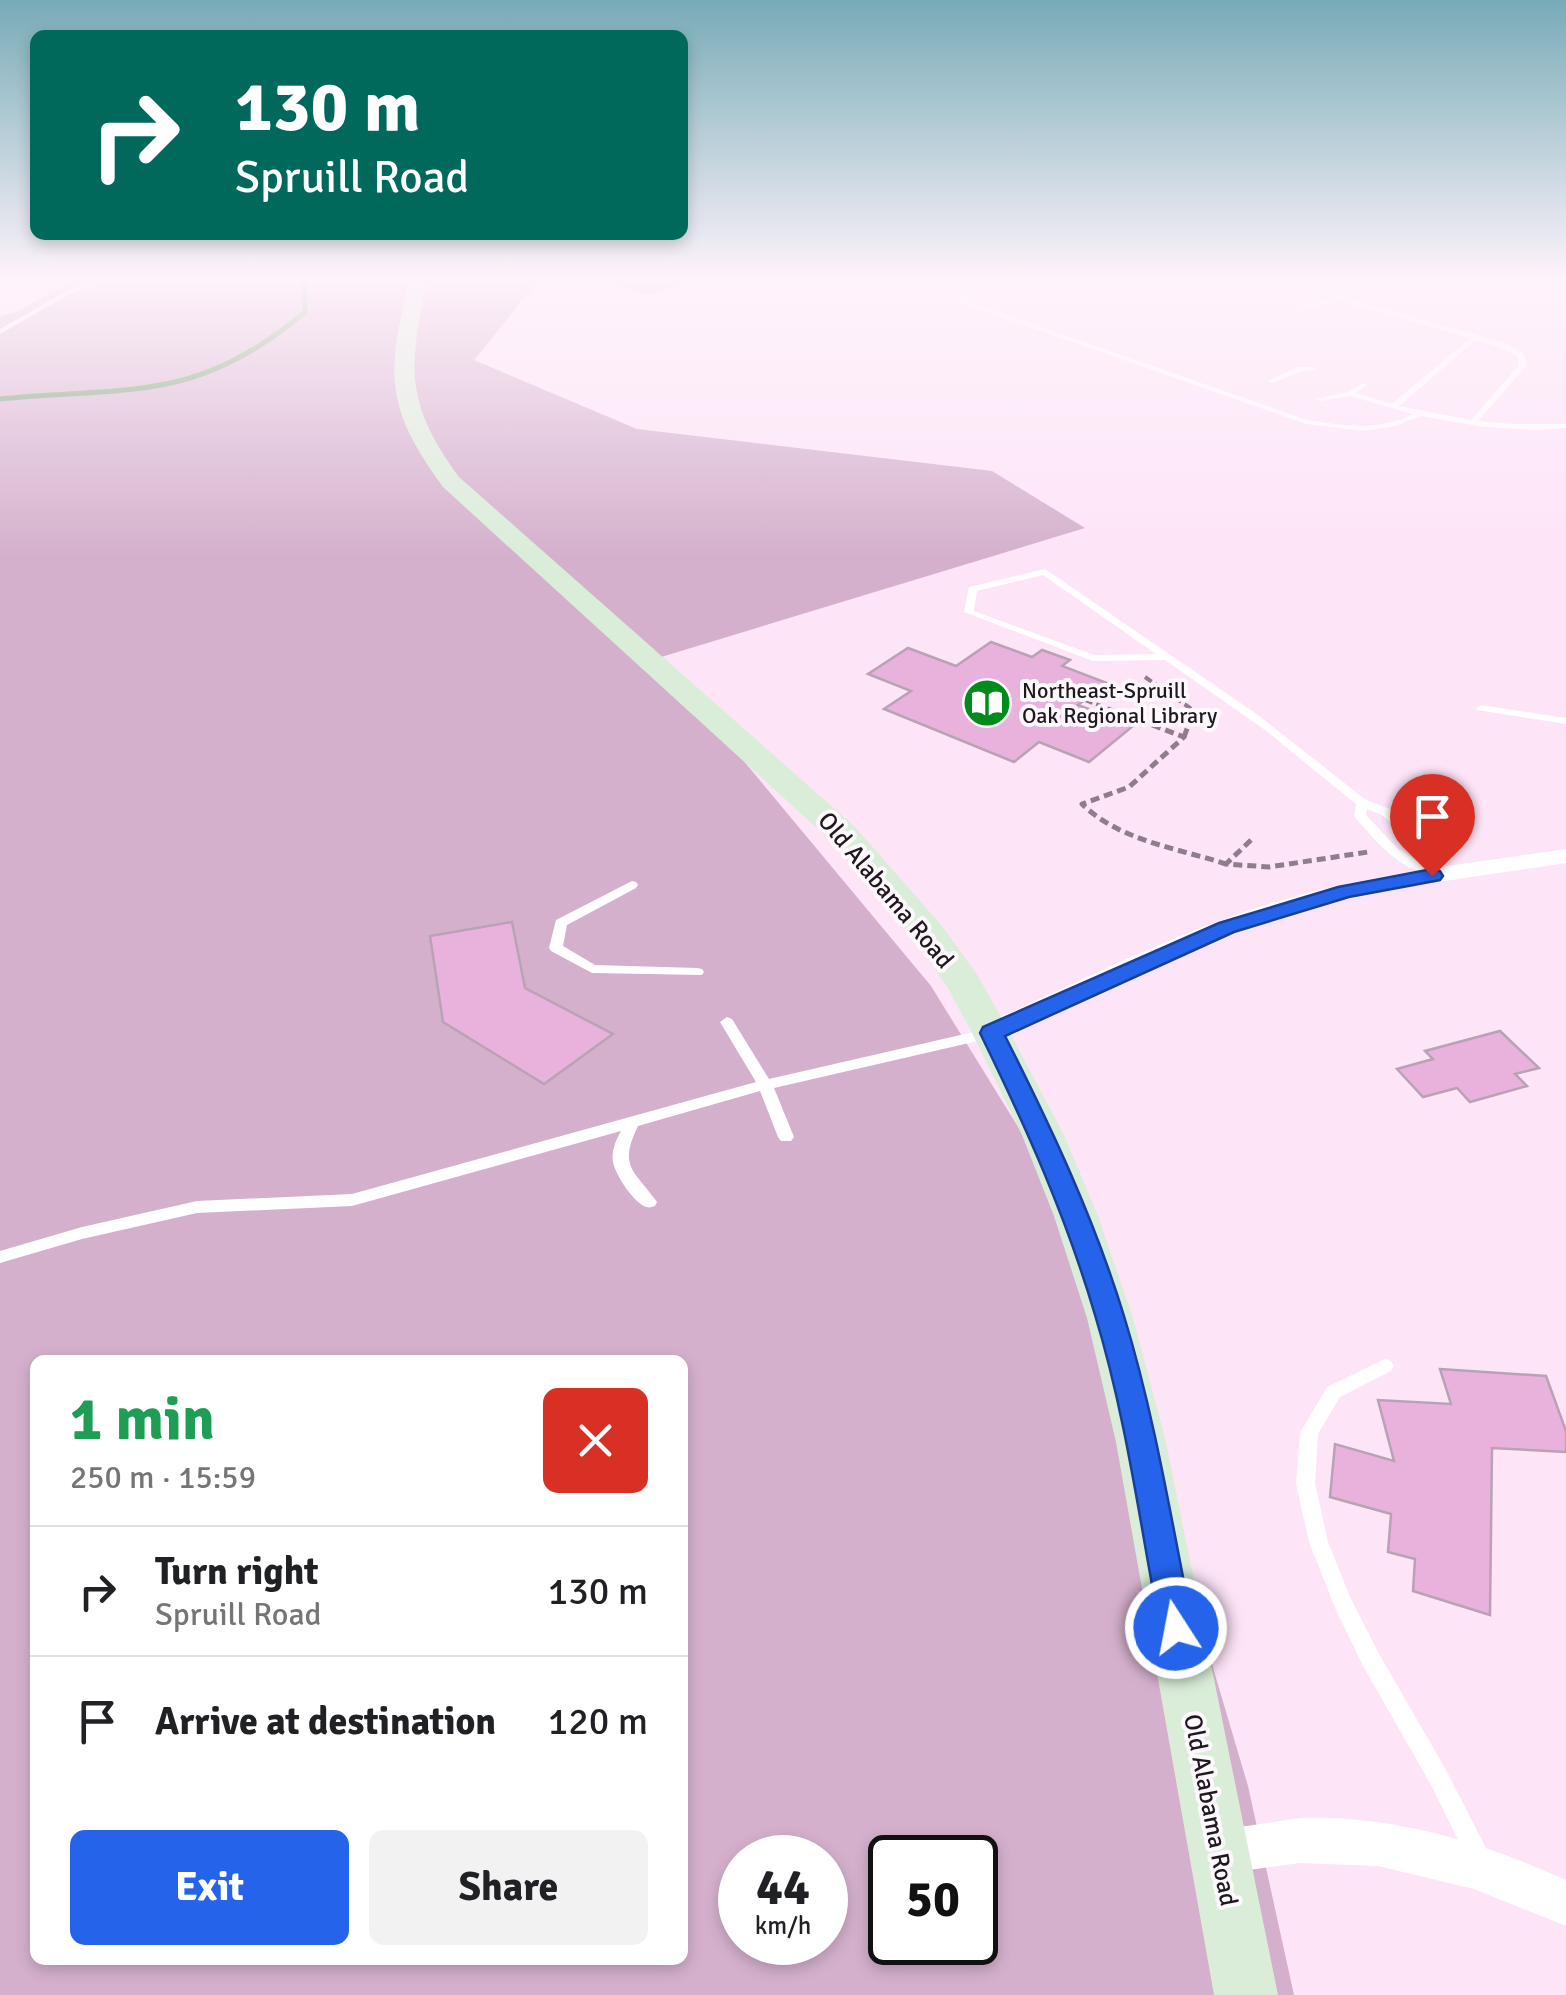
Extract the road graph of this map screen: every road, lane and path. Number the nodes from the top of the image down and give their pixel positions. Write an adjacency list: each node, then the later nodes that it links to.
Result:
1 (402, 370): 29 (main road, Old Alabama Road)
2 (1157, 370): 11 (lane)
3 (1298, 370): 6 (lane)
4 (1435, 370): 10 (lane)
5 (1519, 370): 12 (lane)
6 (1272, 381)
7 (1364, 385): 8 (lane)
8 (1350, 394): 9 (lane); 10 (lane)
9 (1320, 399)
10 (1393, 406): 11 (lane)
11 (1420, 413): 12 (lane)
12 (1474, 421): 13 (lane)
13 (1566, 426)
14 (1166, 656): 14 (lane); 20 (lane)
15 (1136, 671): 19 (path)
16 (1085, 700): 19 (path)
17 (1481, 708): 18 (lane)
18 (1566, 721)
19 (1184, 737): 24 (path)
20 (1362, 803): 22 (lane); 25 (lane)
21 (1250, 840): 24 (path)
22 (1390, 848): 24 (path); 25 (lane)
23 (1566, 856): 25 (street)
24 (1226, 864)
25 (1426, 869): 29 (street)
26 (632, 885): 27 (lane)
27 (697, 972)
28 (727, 1022): 30 (lane)
29 (992, 1033): 30 (lane); 36 (main road, Old Alabama Road)
30 (765, 1085): 31 (lane); 32 (lane)
31 (631, 1125): 33 (lane); 34 (lane)
32 (786, 1137)
33 (649, 1202)
34 (0, 1258)
35 (1385, 1366): 37 (lane)
36 (1219, 1852): 37 (street); 39 (main road, Old Alabama Road)
37 (1485, 1869): 38 (street)
38 (1566, 1903)
39 (1246, 1995)

